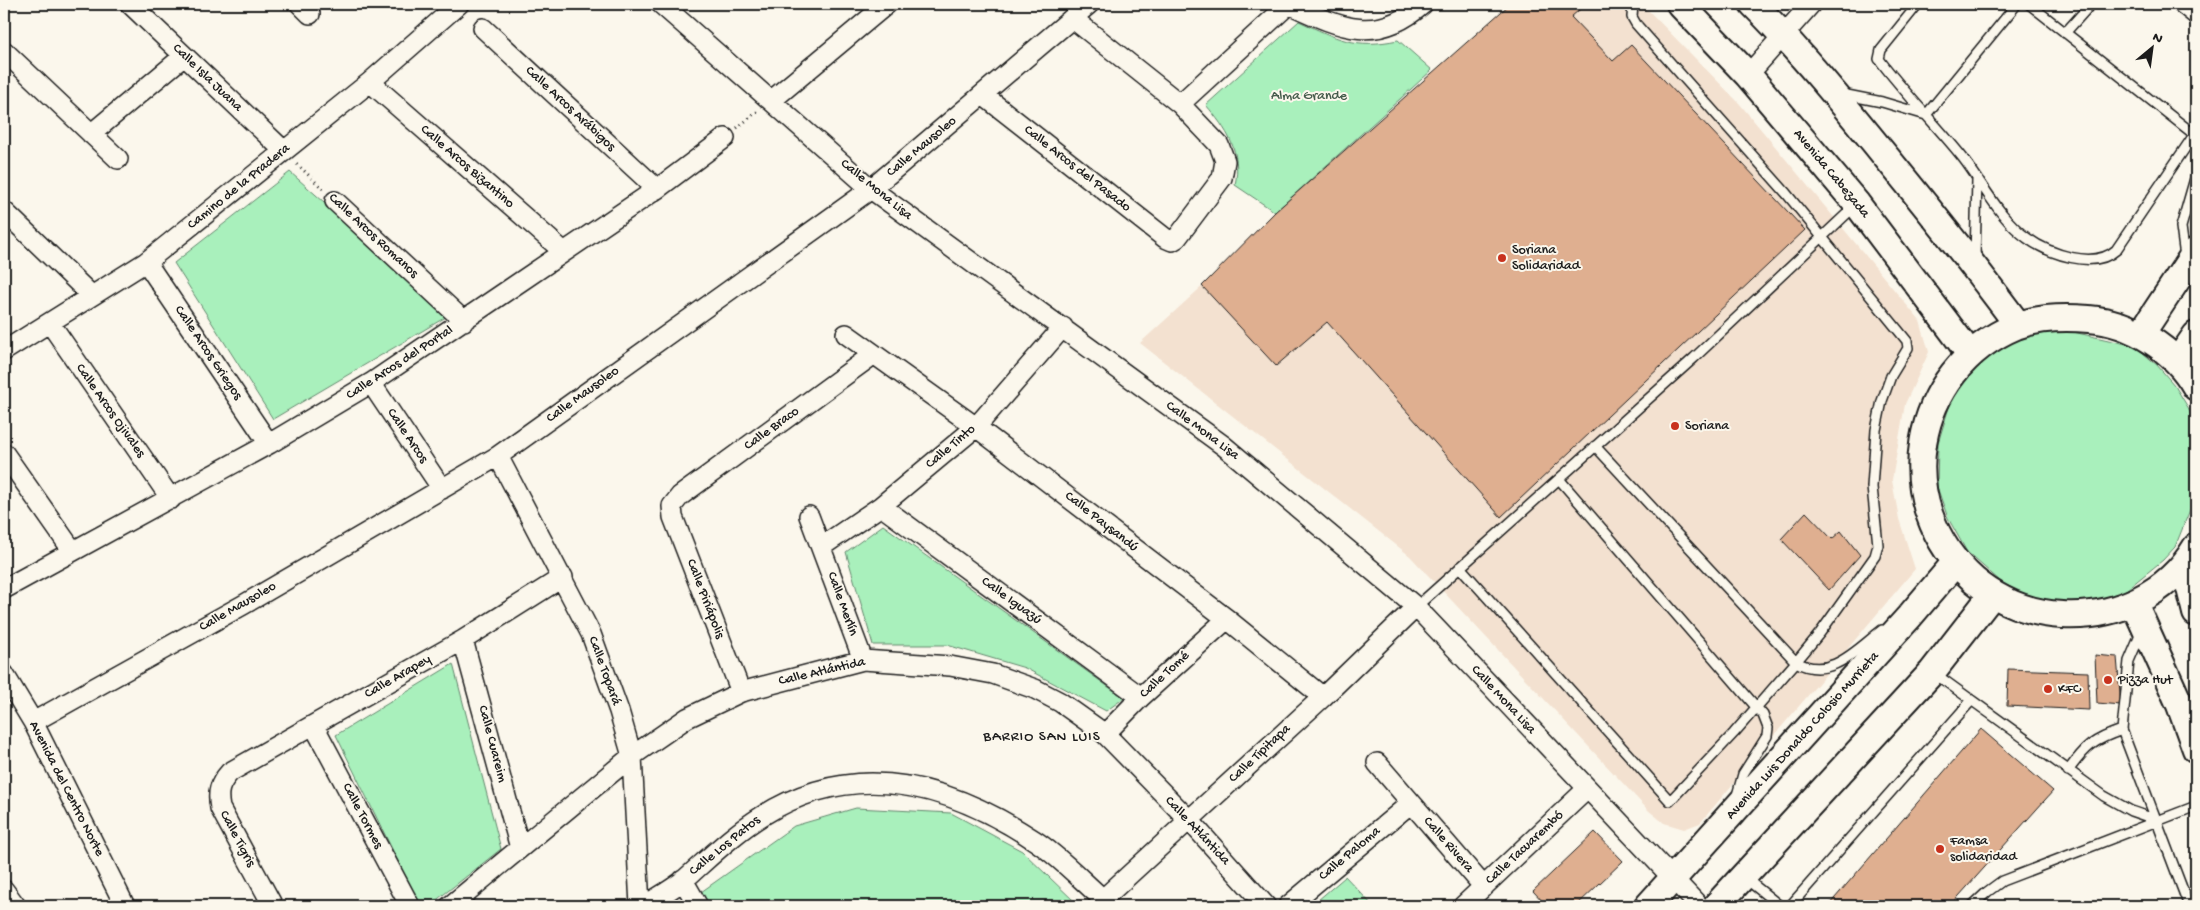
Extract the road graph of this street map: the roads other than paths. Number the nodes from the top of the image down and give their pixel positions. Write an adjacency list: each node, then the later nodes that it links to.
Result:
1 (130, 4): 23 (street, Calle Isla Juana)
2 (459, 4): 25 (street, Camino de la Pradera)
3 (661, 4): 28 (street, Calle Mona Lisa)
4 (1089, 4): 17 (street, Calle Mausoleo)
5 (1289, 4): 6 (street); 29 (street)
6 (1423, 4)
7 (1633, 4): 43 (lane)
8 (1680, 4): 24 (main road, Avenida Cabezada)
9 (1753, 4): 21 (main road)
10 (1811, 4): 21 (street)
11 (1918, 4): 30 (lane)
12 (2017, 4): 30 (lane)
13 (2029, 4): 20 (lane)
14 (2090, 4): 20 (lane)
15 (2174, 4): 18 (lane)
16 (873, 8): 28 (street)
17 (1072, 18): 27 (street, Calle Mausoleo); 29 (street)
18 (2196, 21)
19 (484, 28): 38 (street, Calle Arcos Arábigos)
20 (2065, 32): 32 (lane)
21 (1785, 36): 24 (street); 26 (main road)
22 (4, 51): 31 (street)
23 (184, 56): 31 (street); 34 (street, Calle Isla Juana)
24 (1748, 75): 41 (main road, Avenida Cabezada)
25 (370, 82): 34 (street, Camino de la Pradera); 44 (street, Calle Arcos Bizantino)
26 (1831, 92): 30 (lane); 47 (main road)
27 (983, 95): 29 (street, Calle Arcos del Pasado); 39 (street, Calle Mausoleo)
28 (772, 100): 39 (street, Calle Mona Lisa)
29 (1180, 104)
30 (1926, 116): 37 (lane)
31 (91, 134): 35 (street)
32 (2196, 136): 37 (lane)
33 (725, 138): 38 (street, Calle Arcos del Portal)
34 (284, 151): 46 (street, Camino de la Pradera)
35 (118, 159)
36 (2196, 175): 45 (lane)
37 (1977, 178): 47 (lane)
38 (657, 189): 44 (street, Calle Arcos del Portal)
39 (871, 189): 52 (street, Calle Mona Lisa); 66 (street, Calle Mausoleo)
40 (335, 201): 49 (street, Calle Arcos Romanos)
41 (1858, 204): 43 (lane); 58 (main road, Avenida Cabezada)
42 (4, 211): 48 (street)
43 (1822, 237): 64 (lane); 88 (lane)
44 (564, 252): 49 (street, Calle Arcos del Portal)
45 (2192, 258): 54 (main road)
46 (146, 262): 48 (street, Camino de la Pradera); 63 (street, Calle Arcos Griegos)
47 (1975, 266): 51 (main road)
48 (91, 295): 50 (street, Camino de la Pradera)
49 (464, 321): 60 (street, Calle Arcos del Portal)
50 (50, 323): 56 (street, Camino de la Pradera); 69 (street, Calle Arcos Ojivales)
51 (2018, 325): 54 (main road); 58 (main road)
52 (1063, 327): 62 (street, Calle Tinto); 81 (street, Calle Mona Lisa)
53 (846, 334): 57 (street, Calle Paysandú)
54 (2141, 334): 59 (main road)
55 (2196, 335): 59 (main road)
56 (4, 351)
57 (874, 354): 62 (street, Calle Paysandú); 70 (street, Calle Braco)
58 (1970, 354): 76 (main road)
59 (2178, 361): 61 (main road)
60 (371, 383): 63 (street, Calle Arcos del Portal); 68 (street, Calle Arcos)
61 (2196, 387)
62 (976, 427): 71 (street, Calle Tinto); 85 (street, Calle Paysandú)
63 (269, 444): 69 (street, Calle Arcos del Portal)
64 (1595, 446): 67 (lane); 88 (lane)
65 (4, 454): 74 (street)
66 (498, 456): 68 (street, Calle Mausoleo); 78 (street, Calle Topará)
67 (1559, 479): 77 (lane); 96 (lane)
68 (442, 489): 97 (street, Calle Mausoleo)
69 (171, 499): 74 (street, Calle Arcos del Portal)
70 (672, 506): 91 (street, Calle Piriápolis)
71 (881, 506): 73 (street, Calle Tinto); 92 (street, Calle Iguazú)
72 (809, 516): 73 (street, Calle Merlín)
73 (821, 547): 87 (street, Calle Merlín)
74 (72, 550): 79 (street, Calle Arcos del Portal)
75 (2193, 553): 82 (main road); 83 (main road)
76 (1955, 563): 80 (main road); 84 (main road, Avenida Luis Donaldo Colosio Murrieta)
77 (1460, 567): 81 (lane); 96 (lane)
78 (563, 577): 86 (street, Calle Arapey); 102 (street, Calle Topará)
79 (4, 589)
80 (1992, 595): 83 (main road); 89 (main road)
81 (1416, 607): 93 (street, Calle Tipitapa); 106 (street, Calle Mona Lisa)
82 (2196, 609)
83 (2139, 614): 95 (main road); 99 (lane)
84 (1909, 617): 88 (lane); 109 (main road, Avenida Luis Donaldo Colosio Murrieta)
85 (1226, 619): 92 (street, Calle Tomé); 93 (street, Calle Paysandú)
86 (463, 640): 98 (street, Calle Arapey); 112 (street, Calle Cuareim)
87 (863, 660): 91 (street, Calle Atlántida); 100 (street, Calle Atlántida)
88 (1796, 662): 96 (lane)
89 (1932, 672): 94 (lane); 113 (main road)
90 (4, 674): 97 (street, Avenida del Centro Norte)
91 (741, 692): 102 (street, Calle Atlántida)
92 (1141, 697): 100 (street, Calle Tomé)
93 (1323, 697): 110 (street, Calle Tipitapa)
94 (1971, 702): 104 (lane); 132 (lane)
95 (2188, 703): 101 (main road)
96 (1757, 707): 109 (lane)
97 (33, 722): 118 (street, Avenida del Centro Norte)
98 (314, 726): 105 (street, Calle Arapey); 120 (street, Calle Tormes)
99 (2122, 730): 104 (lane); 111 (lane)
100 (1105, 734): 110 (street, Calle Atlántida)
101 (2196, 749)
102 (632, 756): 112 (street, Calle Atlántida); 122 (street, Calle Topará)
103 (1377, 763): 107 (street, Calle Rivera)
104 (2068, 771): 111 (lane)
105 (230, 772): 119 (street, Calle Tigris)
106 (1587, 789): 115 (street, Calle Mona Lisa); 116 (street, Calle Tacuarembó)
107 (1411, 803): 116 (street, Calle Rivera); 126 (street, Calle Paloma)
108 (2196, 806): 111 (lane)
109 (1735, 812): 115 (main road, Avenida Luis Donaldo Colosio Murrieta)
110 (1189, 820): 117 (street, Calle Tipitapa); 125 (street, Calle Atlántida)
111 (2157, 820): 133 (lane); 134 (lane)
112 (520, 848): 121 (street, Calle Atlántida)
113 (1745, 878): 130 (main road); 131 (lane)
114 (683, 880): 117 (street, Calle Los Patos); 123 (street, Calle Los Patos); 124 (street)
115 (1673, 881): 128 (main road, Avenida Luis Donaldo Colosio Murrieta); 129 (street, Calle Mona Lisa)
116 (1484, 887): 127 (street, Calle Tacuarembó)
117 (1101, 903)
118 (125, 906)
119 (273, 906)
120 (410, 906)
121 (450, 906)
122 (640, 906)
123 (644, 906)
124 (698, 906)
125 (1266, 906)
126 (1288, 906)
127 (1463, 906)
128 (1648, 906)
129 (1700, 906)
130 (1716, 906)
131 (1780, 906)
132 (1790, 906)
133 (1972, 906)
134 (2189, 906)

